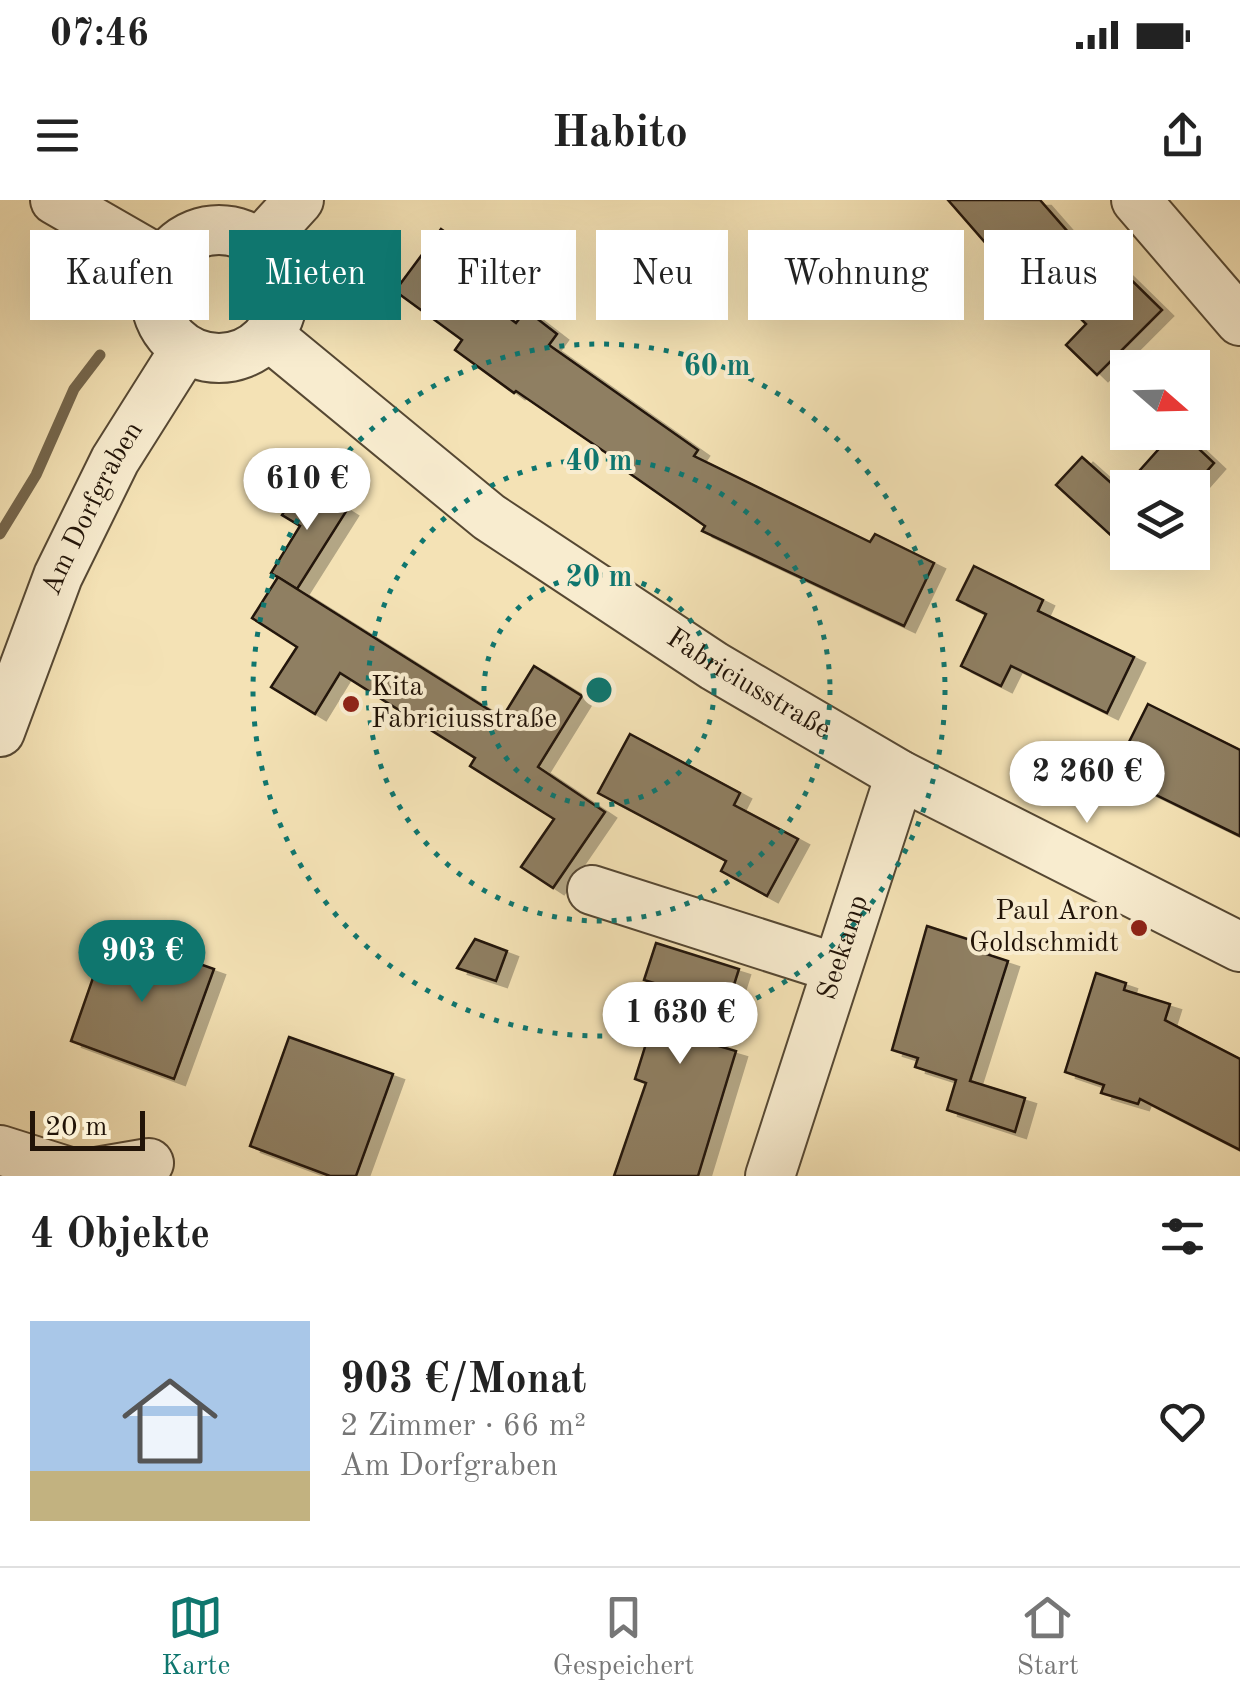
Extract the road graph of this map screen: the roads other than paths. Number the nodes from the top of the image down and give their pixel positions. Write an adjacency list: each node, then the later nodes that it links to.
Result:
1 (56, 200): 4 (street)
2 (299, 200): 5 (street)
3 (1136, 200): 8 (street)
4 (108, 230)
5 (272, 230)
6 (160, 320): 10 (street)
7 (278, 320): 9 (street)
8 (1240, 320)
9 (268, 336): 10 (street); 12 (street, Fabriciusstraße)
10 (185, 349): 11 (street, Am Dorfgraben)
11 (0, 732)
12 (900, 775): 14 (street, Fabriciusstraße); 15 (street, Seekamp)
13 (592, 890): 15 (street)
14 (1240, 947)
15 (836, 968): 18 (street, Seekamp)
16 (0, 1150): 17 (street)
17 (148, 1163)
18 (770, 1176)

